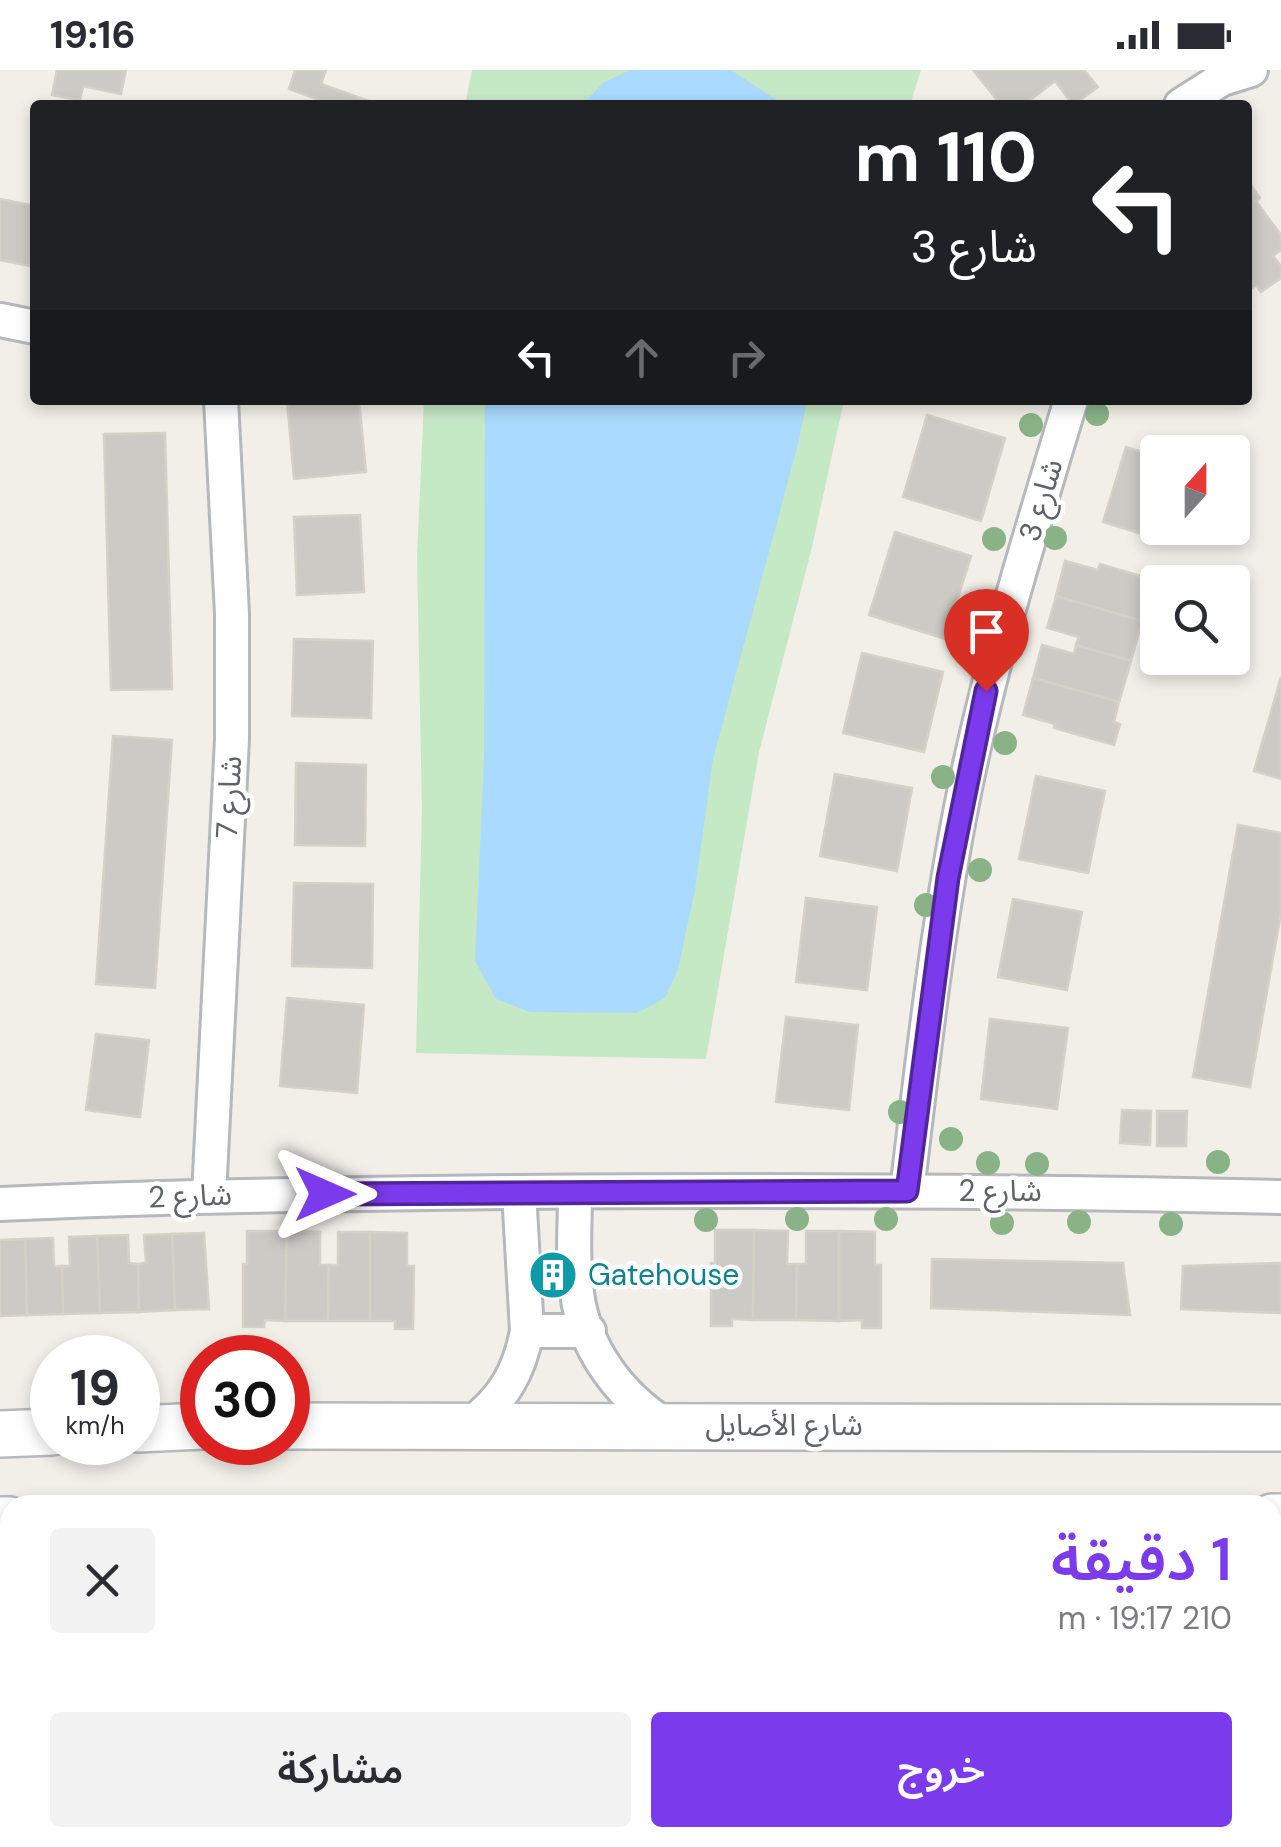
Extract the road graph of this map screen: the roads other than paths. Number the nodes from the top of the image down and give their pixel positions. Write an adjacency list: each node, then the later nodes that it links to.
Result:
1 (1250, 70): 2 (street)
2 (1189, 100)
3 (0, 320): 4 (street)
4 (30, 326)
5 (221, 405): 10 (street, شارع 7)
6 (1069, 405): 7 (street, شارع 3)
7 (907, 1191): 9 (street, شارع 2); 11 (street, شارع 2)
8 (519, 1192): 9 (street, شارع 2); 10 (street, شارع 2); 14 (street)
9 (586, 1192): 13 (street)
10 (208, 1194): 12 (street, شارع 2)
11 (1281, 1197)
12 (0, 1204)
13 (589, 1331): 14 (street); 15 (street)
14 (526, 1332): 16 (street)
15 (664, 1424): 16 (main road, شارع الأصايل); 18 (main road, شارع الأصايل)
16 (469, 1425): 17 (main road, شارع الأصايل)
17 (310, 1426)
18 (1281, 1428)
19 (30, 1433): 20 (main road)
20 (0, 1434)

